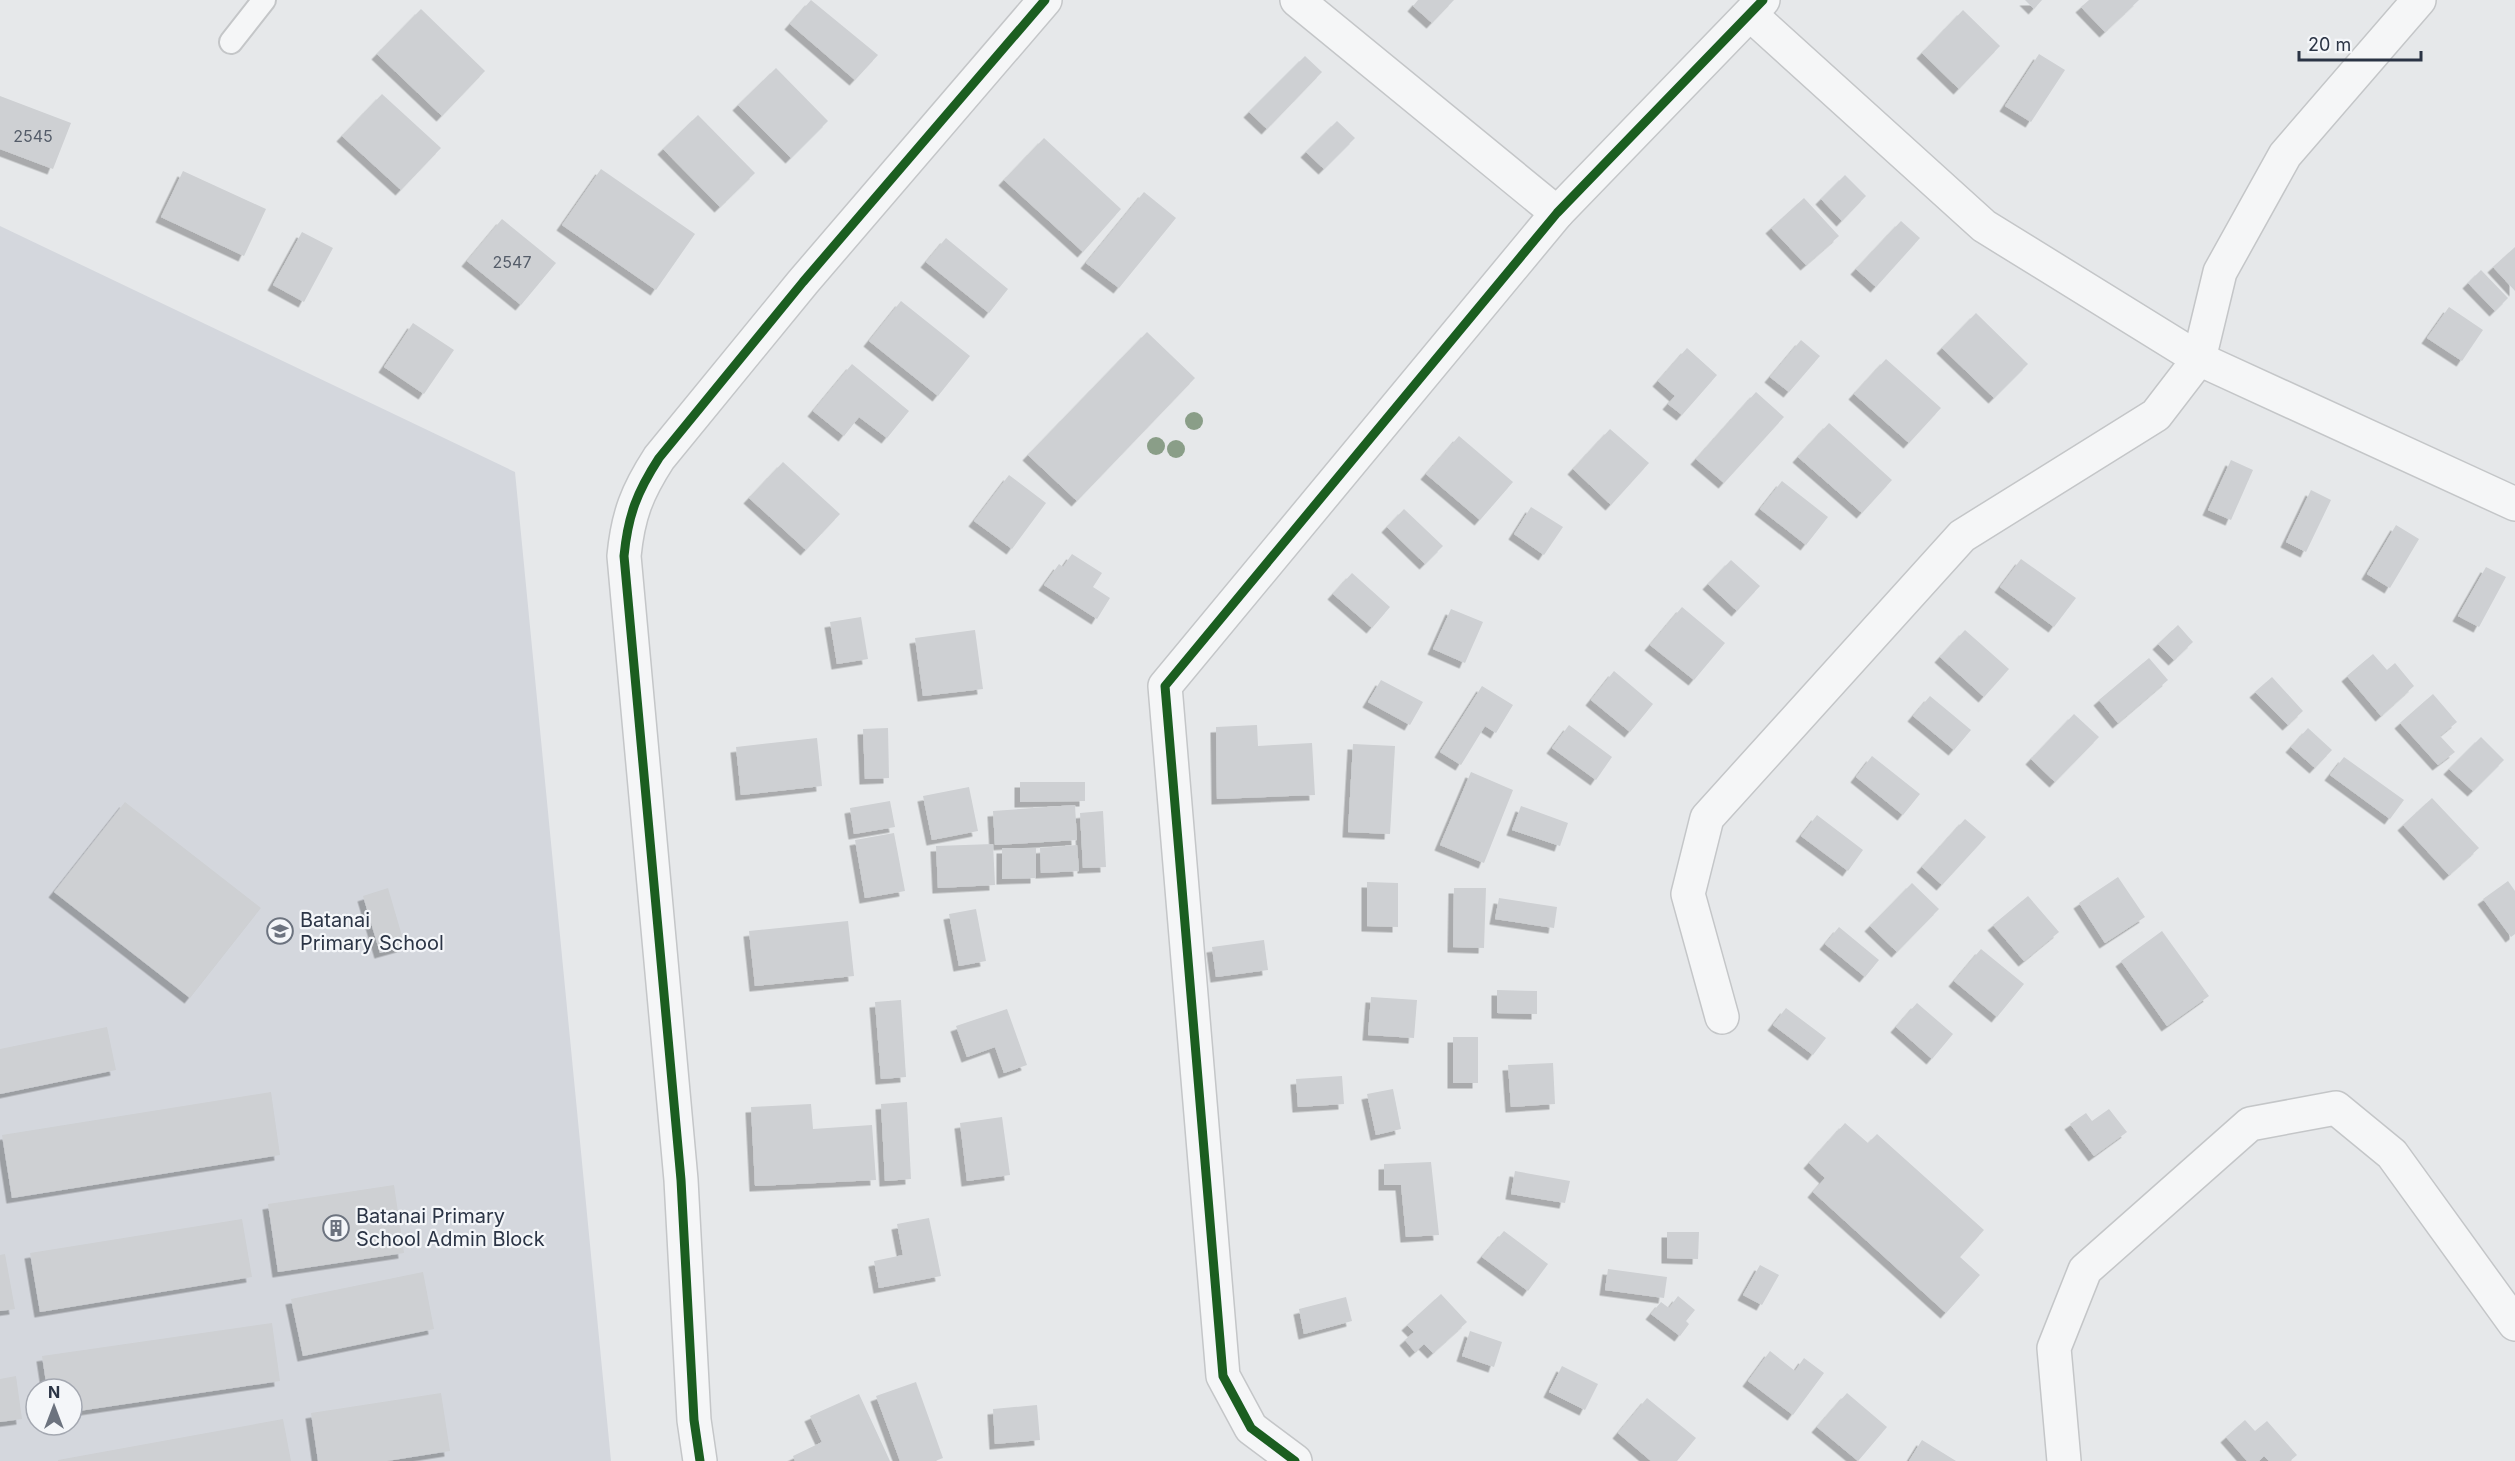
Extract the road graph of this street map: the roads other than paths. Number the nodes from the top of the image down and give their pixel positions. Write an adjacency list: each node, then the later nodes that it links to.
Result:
1 (264, 0): 6 (lane)
2 (1045, 0): 12 (street)
3 (1297, 0): 7 (street)
4 (2419, 0): 8 (street)
5 (1757, 7): 7 (street); 8 (street)
6 (231, 42)
7 (1557, 213): 13 (street)
8 (2199, 359): 9 (street); 10 (street)
9 (2515, 504)
10 (1722, 1017)
11 (2515, 1324): 14 (street)
12 (700, 1461)
13 (1295, 1461)
14 (2064, 1461)

